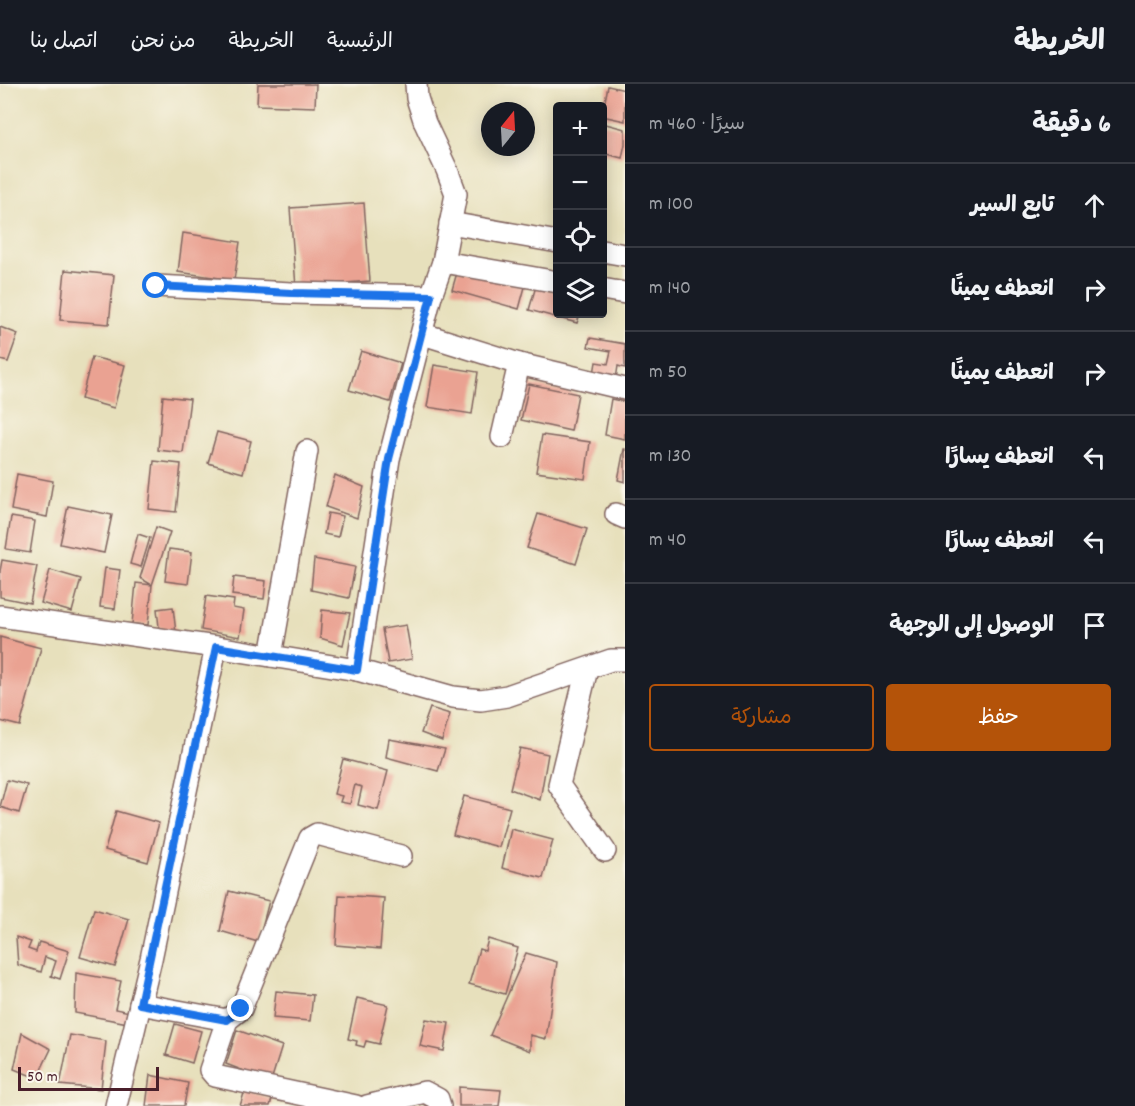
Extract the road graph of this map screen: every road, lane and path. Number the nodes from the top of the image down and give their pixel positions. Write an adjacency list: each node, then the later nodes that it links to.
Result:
1 (416, 84): 2 (street)
2 (450, 223): 3 (street); 6 (street)
3 (553, 241)
4 (607, 252): 5 (street)
5 (625, 255)
6 (443, 262): 7 (street); 11 (street)
7 (553, 281)
8 (156, 286): 11 (street)
9 (607, 290): 10 (street)
10 (625, 293)
11 (431, 296): 12 (street)
12 (423, 334): 13 (street); 22 (street)
13 (519, 364): 14 (street); 15 (street)
14 (625, 389)
15 (502, 437)
16 (306, 451): 19 (street)
17 (0, 616): 18 (street)
18 (216, 647): 19 (street); 25 (street)
19 (272, 656): 22 (street)
20 (625, 660): 21 (street)
21 (586, 669): 22 (street); 23 (street)
22 (357, 670)
23 (606, 851)
24 (401, 856): 26 (street)
25 (140, 1004): 26 (street); 28 (street)
26 (227, 1020): 27 (street)
27 (327, 1103): 29 (street)
28 (116, 1106)
29 (356, 1106)
30 (367, 1106): 31 (street)
31 (440, 1106)

